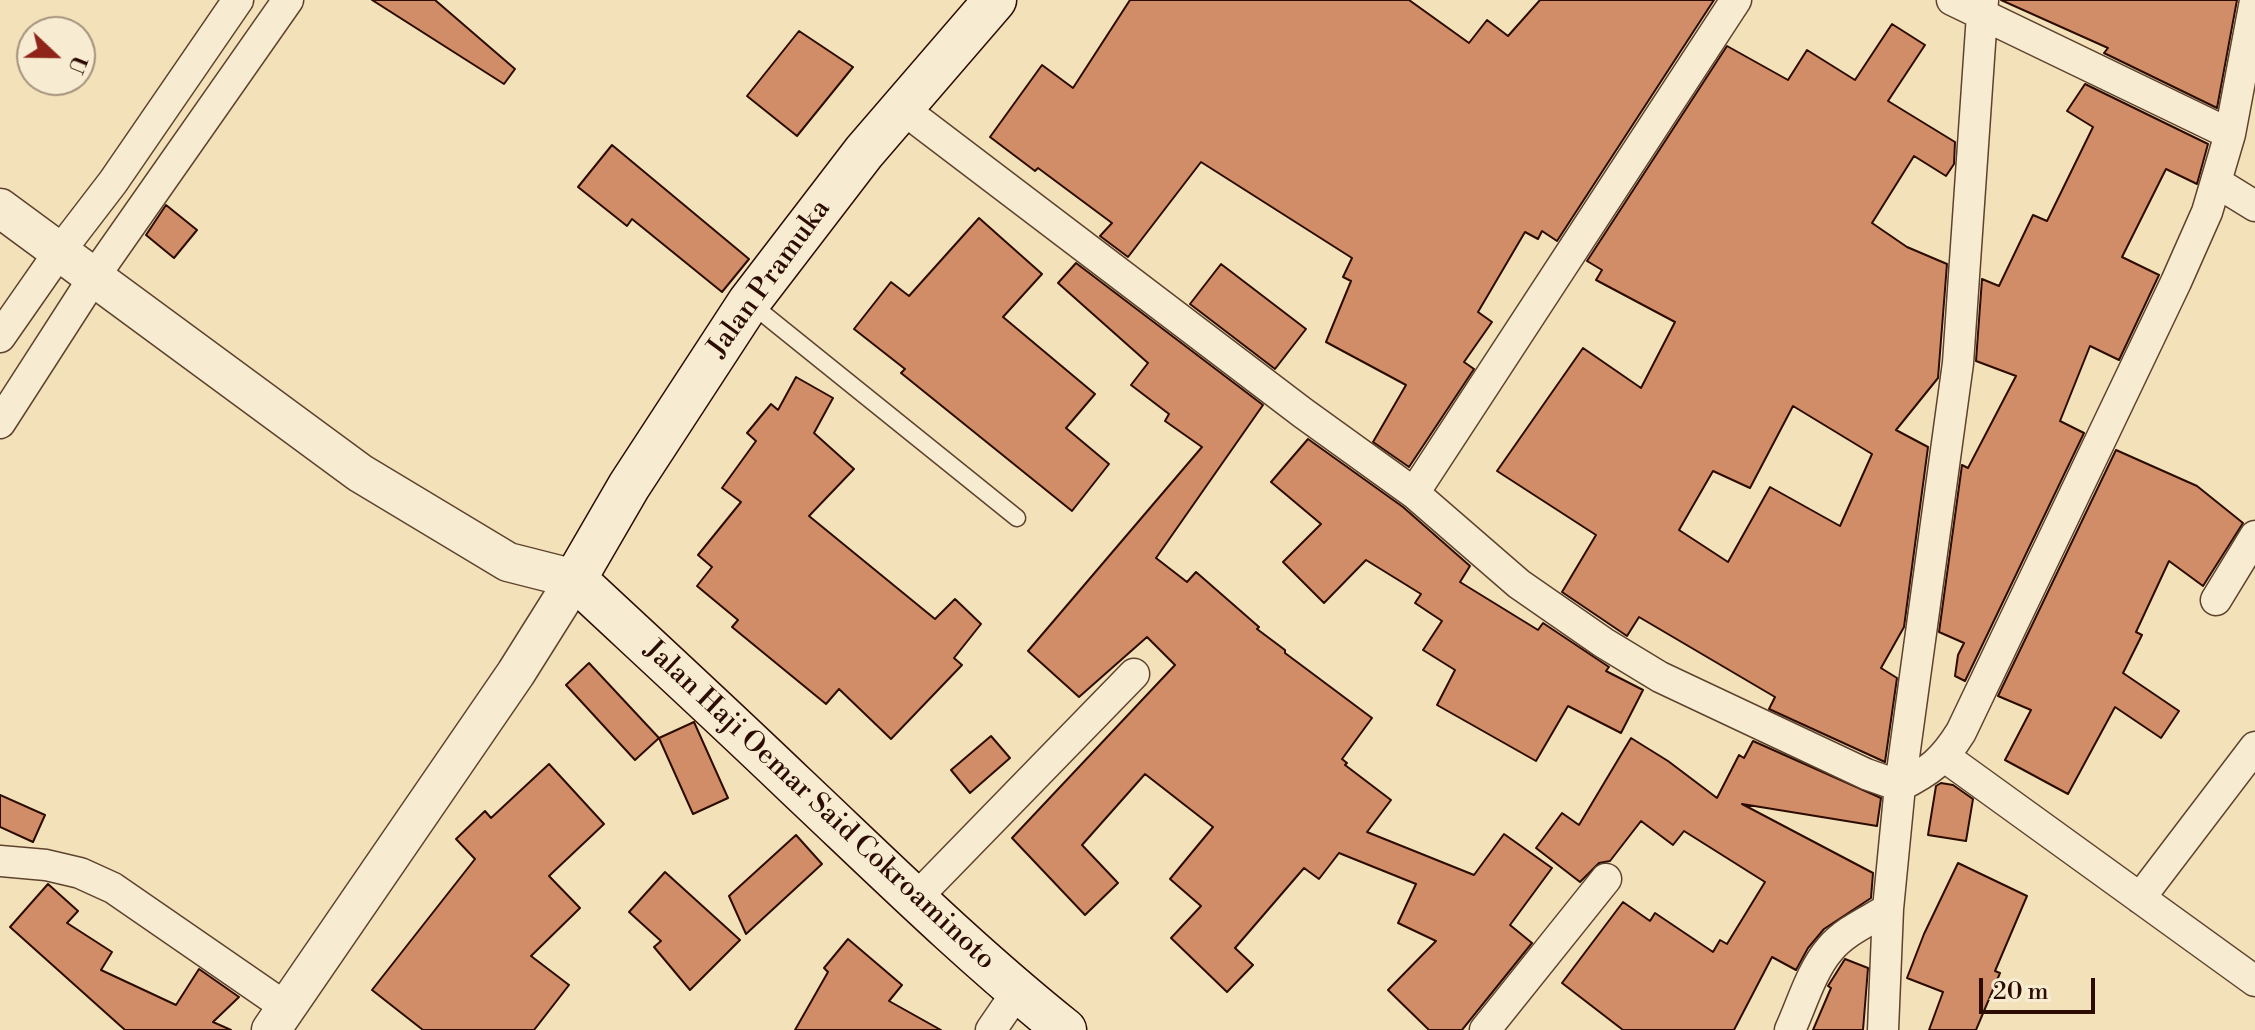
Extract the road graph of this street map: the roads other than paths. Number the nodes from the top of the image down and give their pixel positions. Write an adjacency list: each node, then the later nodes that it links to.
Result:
1 (238, 0): 13 (street)
2 (288, 0): 13 (street)
3 (995, 0): 8 (main road, Jalan Pramuka)
4 (1736, 0): 17 (street)
5 (1952, 0): 7 (street)
6 (2255, 1): 9 (street)
7 (1983, 7): 9 (street); 25 (street)
8 (903, 109): 14 (main road, Jalan Pramuka); 17 (street)
9 (2230, 134): 10 (street)
10 (2216, 182): 11 (street); 24 (street)
11 (2255, 206)
12 (0, 208): 13 (street)
13 (77, 264): 15 (street); 16 (street); 20 (street)
14 (749, 302): 18 (lane); 20 (main road, Jalan Pramuka)
15 (0, 337)
16 (0, 423)
17 (1414, 493): 25 (street)
18 (1017, 518)
19 (2255, 536): 21 (street)
20 (575, 579): 29 (main road, Jalan Haji Oemar Said Cokroaminoto); 33 (street)
21 (2216, 600)
22 (1134, 674): 29 (street)
23 (2255, 747): 28 (street)
24 (1945, 757): 25 (street); 28 (street)
25 (1900, 786): 30 (street)
26 (0, 861): 33 (street)
27 (1606, 879): 36 (street)
28 (2140, 898): 31 (street)
29 (915, 899): 32 (main road, Jalan Haji Oemar Said Cokroaminoto)
30 (1888, 909): 37 (street); 38 (street)
31 (2255, 981)
32 (1017, 992): 34 (street); 35 (main road, Jalan Haji Oemar Said Cokroaminoto)
33 (279, 1019)
34 (991, 1030)
35 (1065, 1030)
36 (1485, 1030)
37 (1790, 1030)
38 (1883, 1030)

